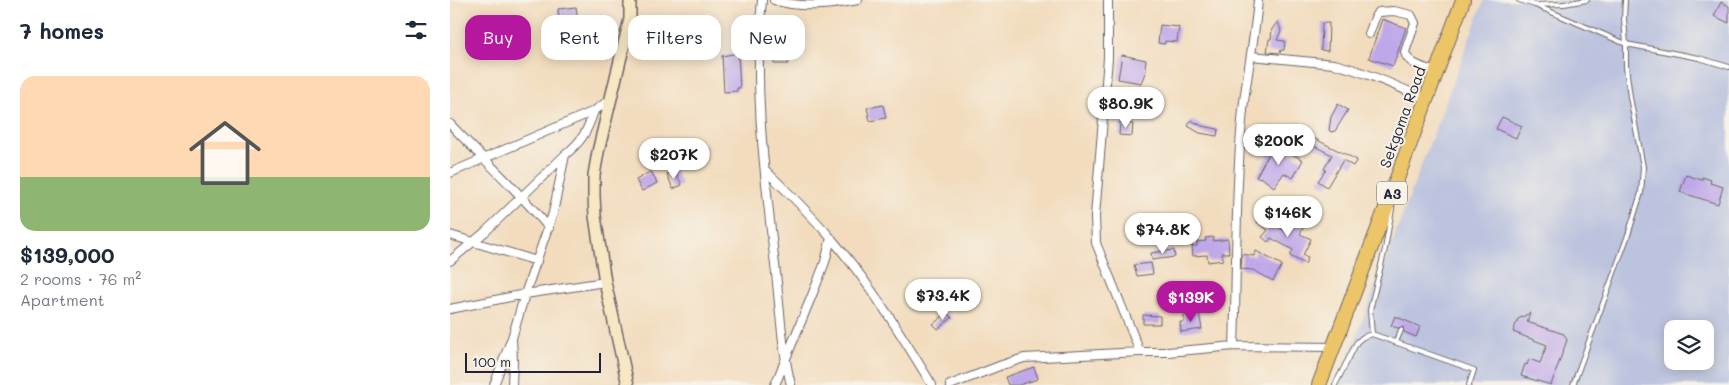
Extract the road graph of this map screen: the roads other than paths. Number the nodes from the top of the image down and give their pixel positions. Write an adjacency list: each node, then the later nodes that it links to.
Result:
1 (630, 0): 17 (street)
2 (762, 0): 23 (street)
3 (774, 0): 4 (street)
4 (858, 0)
5 (1108, 0): 42 (street)
6 (1258, 0): 14 (street)
7 (1463, 0): 16 (highway, Sekgoma Road / A3)
8 (1519, 0): 11 (lane)
9 (1587, 0): 11 (lane)
10 (1625, 0): 13 (lane)
11 (1536, 6): 13 (lane)
12 (1369, 34): 16 (street)
13 (1626, 44): 15 (lane); 54 (lane)
14 (1251, 56): 18 (street); 40 (street)
15 (1729, 67)
16 (1436, 72): 18 (highway, Sekgoma Road / A3)
17 (611, 99): 19 (street); 33 (street)
18 (1426, 99): 25 (highway, Sekgoma Road / A3)
19 (594, 111): 21 (street); 22 (street)
20 (450, 124): 22 (street)
21 (564, 155): 26 (street); 27 (street)
22 (483, 159): 24 (street); 26 (street)
23 (766, 171): 29 (street); 43 (street)
24 (450, 173)
25 (1392, 192): 37 (lane); 41 (highway, Sekgoma Road / A3)
26 (522, 196): 27 (street); 30 (street)
27 (549, 228): 32 (street)
28 (450, 234): 30 (street)
29 (831, 238): 43 (street); 49 (street)
30 (475, 242): 31 (street); 32 (street)
31 (450, 261)
32 (537, 261): 34 (street)
33 (605, 282): 34 (street); 46 (street)
34 (525, 294): 35 (street); 38 (street)
35 (450, 309)
36 (1401, 330): 39 (lane)
37 (1372, 334): 39 (lane); 52 (lane)
38 (512, 338): 44 (street); 45 (street)
39 (1396, 342): 53 (lane)
40 (1234, 346): 41 (street); 42 (street)
41 (1334, 347): 51 (highway, Sekgoma Road / A3)
42 (1140, 352): 50 (street)
43 (786, 363): 47 (street); 48 (street)
44 (494, 385)
45 (512, 385)
46 (628, 385)
47 (775, 385)
48 (790, 385)
49 (932, 385)
50 (950, 385)
51 (1319, 385)
52 (1336, 385)
53 (1469, 385)
54 (1573, 385)

